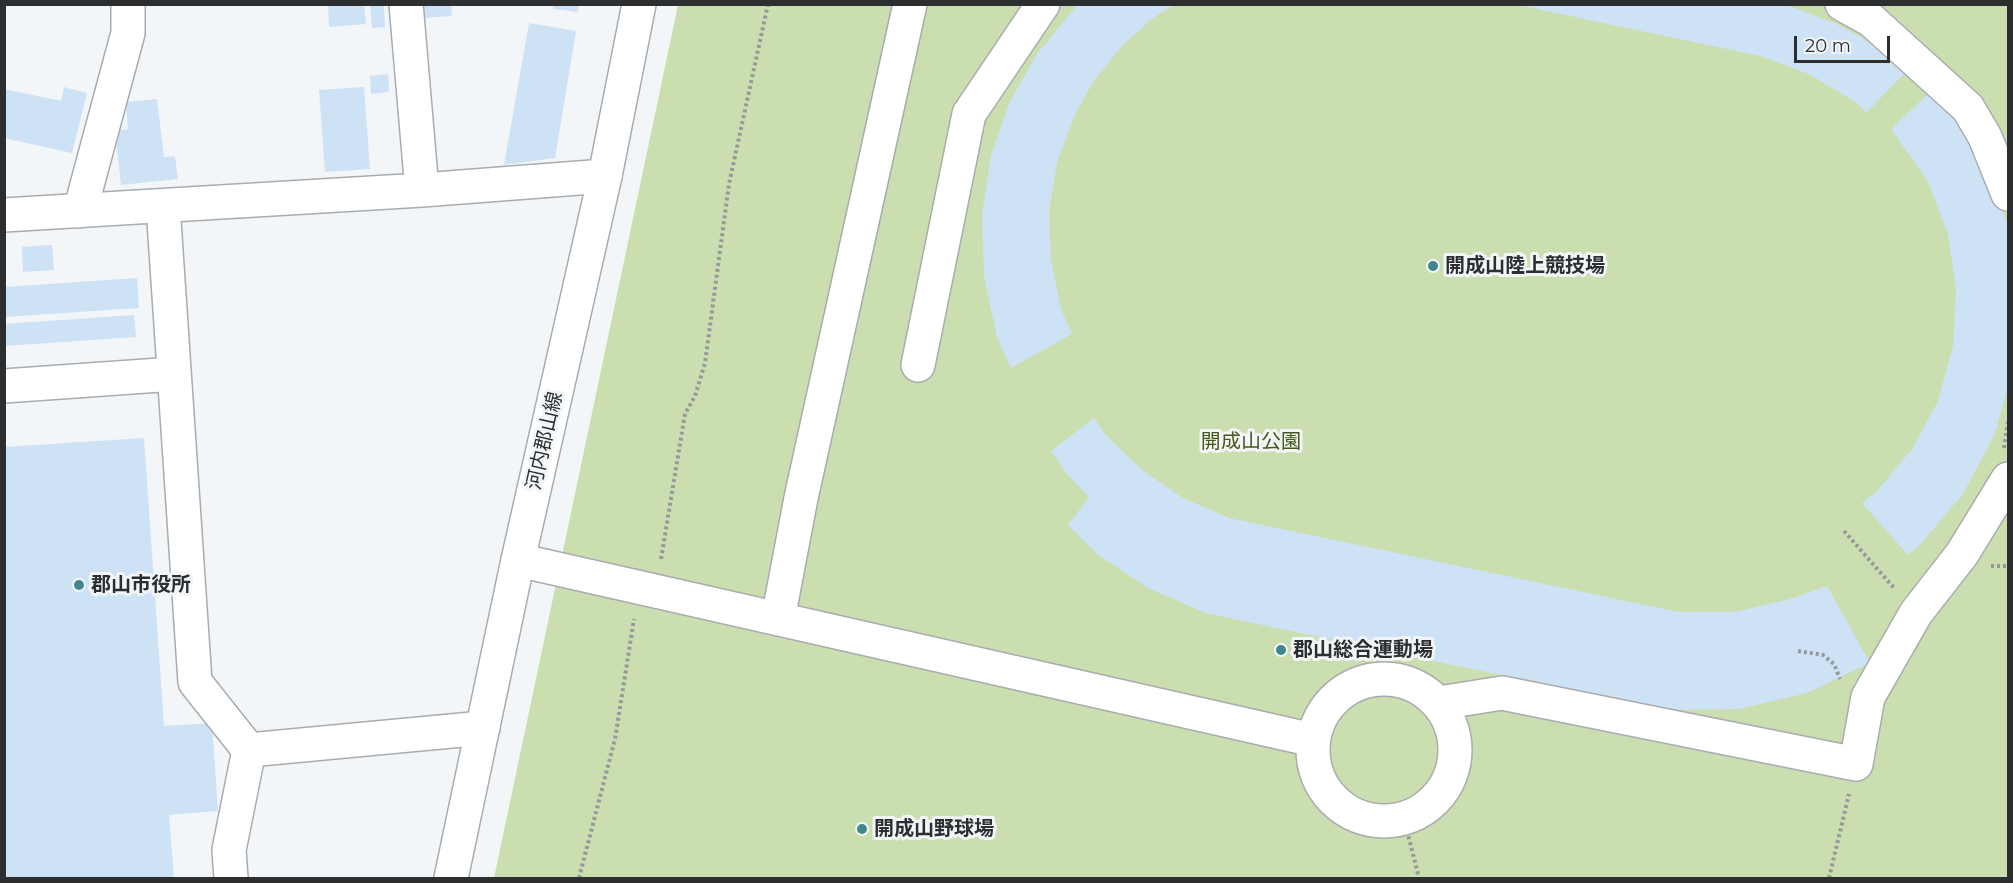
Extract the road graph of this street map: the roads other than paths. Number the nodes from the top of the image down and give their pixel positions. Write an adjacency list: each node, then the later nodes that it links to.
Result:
1 (128, 4): 11 (street)
2 (406, 4): 8 (street)
3 (639, 4): 7 (street, 河内郡山線)
4 (910, 4): 18 (street)
5 (1043, 4): 13 (street)
6 (1842, 4): 9 (street)
7 (605, 176): 8 (street); 17 (street, 河内郡山線)
8 (422, 190): 10 (street)
9 (2008, 194)
10 (162, 206): 11 (street); 14 (street)
11 (80, 211): 12 (street)
12 (4, 215)
13 (918, 365)
14 (174, 374): 15 (street); 22 (street)
15 (4, 386)
16 (2006, 465): 19 (street)
17 (518, 561): 18 (street); 20 (street, 河内郡山線)
18 (778, 619): 21 (street)
19 (1438, 703): 21 (street); 21 (street)
20 (483, 728): 22 (street); 24 (street, 河内郡山線)
21 (1313, 740)
22 (249, 750): 23 (street)
23 (231, 879)
24 (451, 879)

